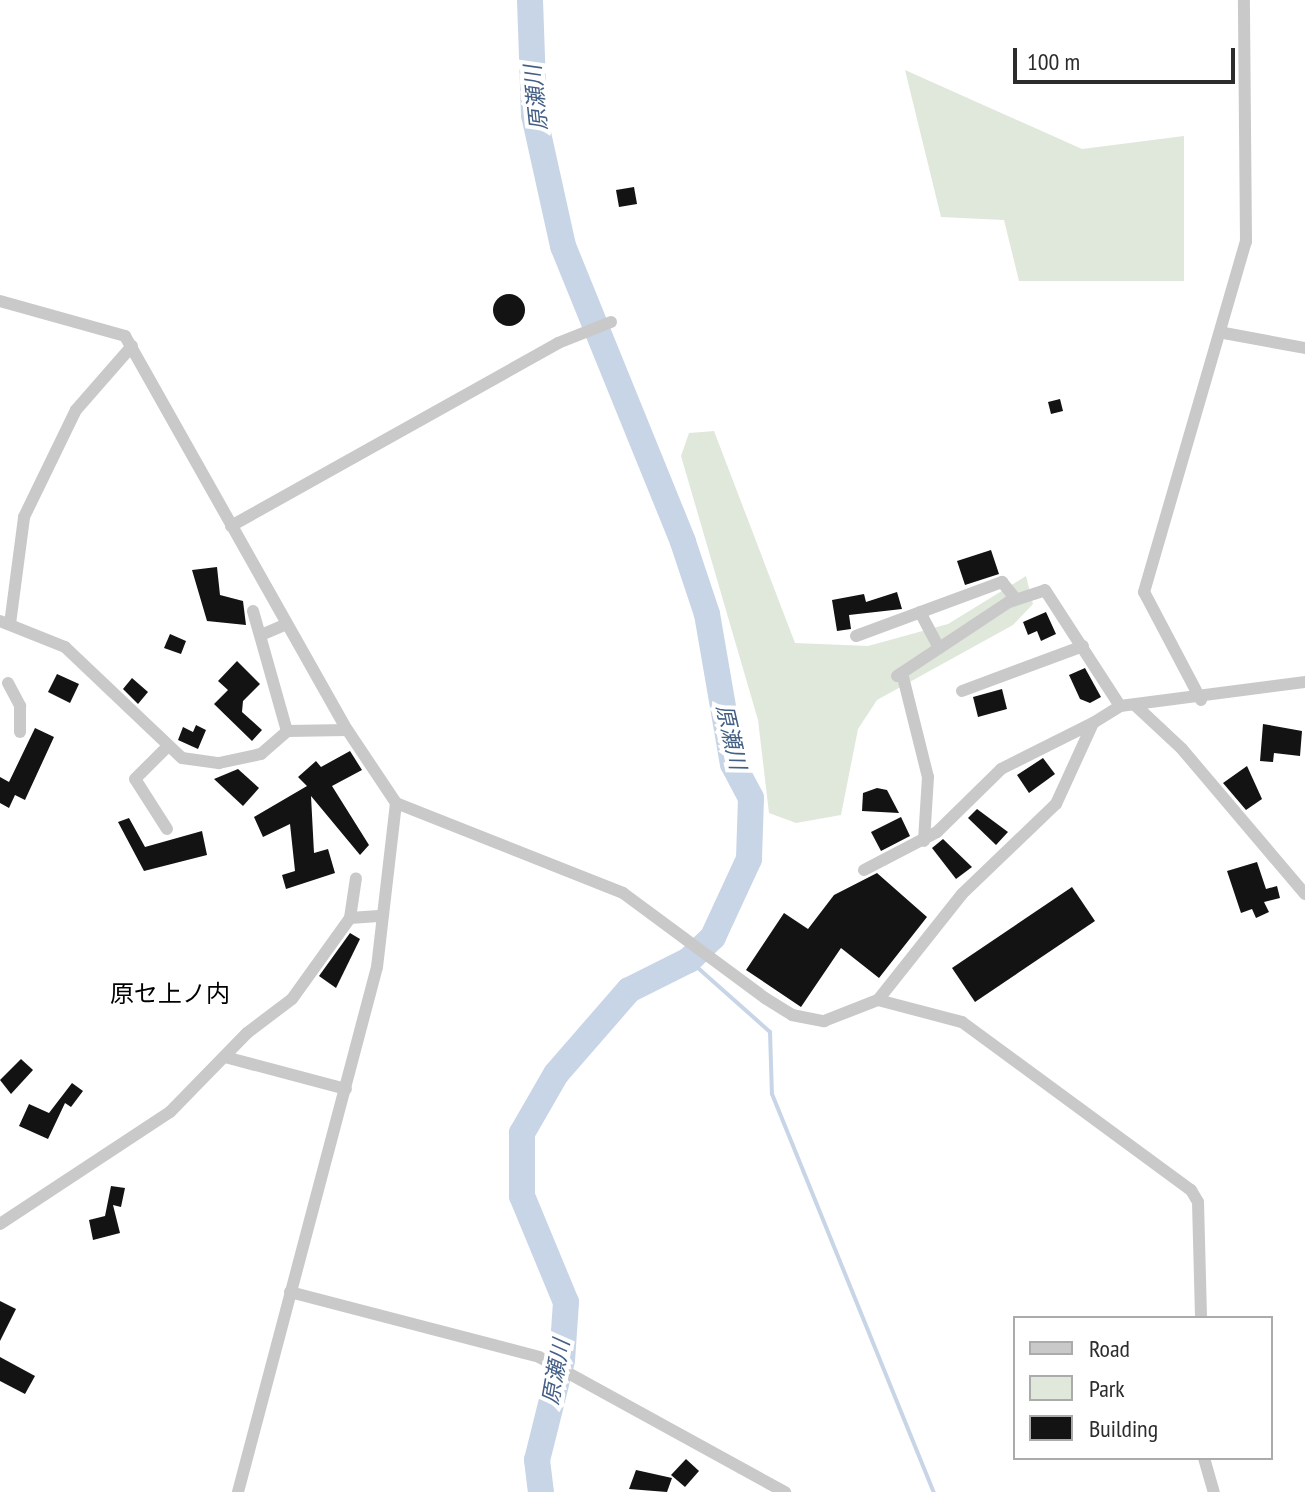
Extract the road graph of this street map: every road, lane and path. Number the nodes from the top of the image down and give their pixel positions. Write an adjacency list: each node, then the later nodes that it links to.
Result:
1 (1244, 0): 4 (street)
2 (0, 301): 5 (street)
3 (611, 322): 7 (street)
4 (1224, 333): 6 (street); 20 (street)
5 (132, 346): 7 (street); 11 (street)
6 (1305, 348)
7 (231, 526): 12 (street)
8 (1016, 599): 10 (street); 15 (street); 16 (street)
9 (253, 611): 13 (street)
10 (920, 612): 14 (street); 16 (street)
11 (5, 622): 27 (street)
12 (287, 624): 13 (street); 24 (street)
13 (261, 635): 25 (street)
14 (856, 636)
15 (1083, 646): 19 (street); 22 (street)
16 (939, 648): 30 (street)
17 (1305, 682): 20 (street)
18 (8, 683): 26 (street)
19 (962, 691)
20 (1201, 700): 21 (street)
21 (1135, 705): 22 (street); 33 (street)
22 (1120, 706): 23 (street)
23 (1093, 723): 30 (street); 36 (street)
24 (347, 730): 25 (street); 28 (street)
25 (287, 731): 27 (street)
26 (20, 732)
27 (167, 747): 29 (street)
28 (396, 803): 34 (street); 36 (street)
29 (167, 829)
30 (924, 841): 31 (street)
31 (864, 870)
32 (356, 878): 35 (street)
33 (1305, 894)
34 (382, 916): 35 (street); 38 (street)
35 (350, 918): 37 (street)
36 (878, 1000): 41 (street)
37 (225, 1057): 38 (street); 39 (street)
38 (346, 1089): 40 (street)
39 (0, 1224)
40 (290, 1292): 43 (street); 44 (street)
41 (1201, 1316)
42 (1205, 1460): 45 (street)
43 (238, 1492)
44 (785, 1492)
45 (1214, 1492)

